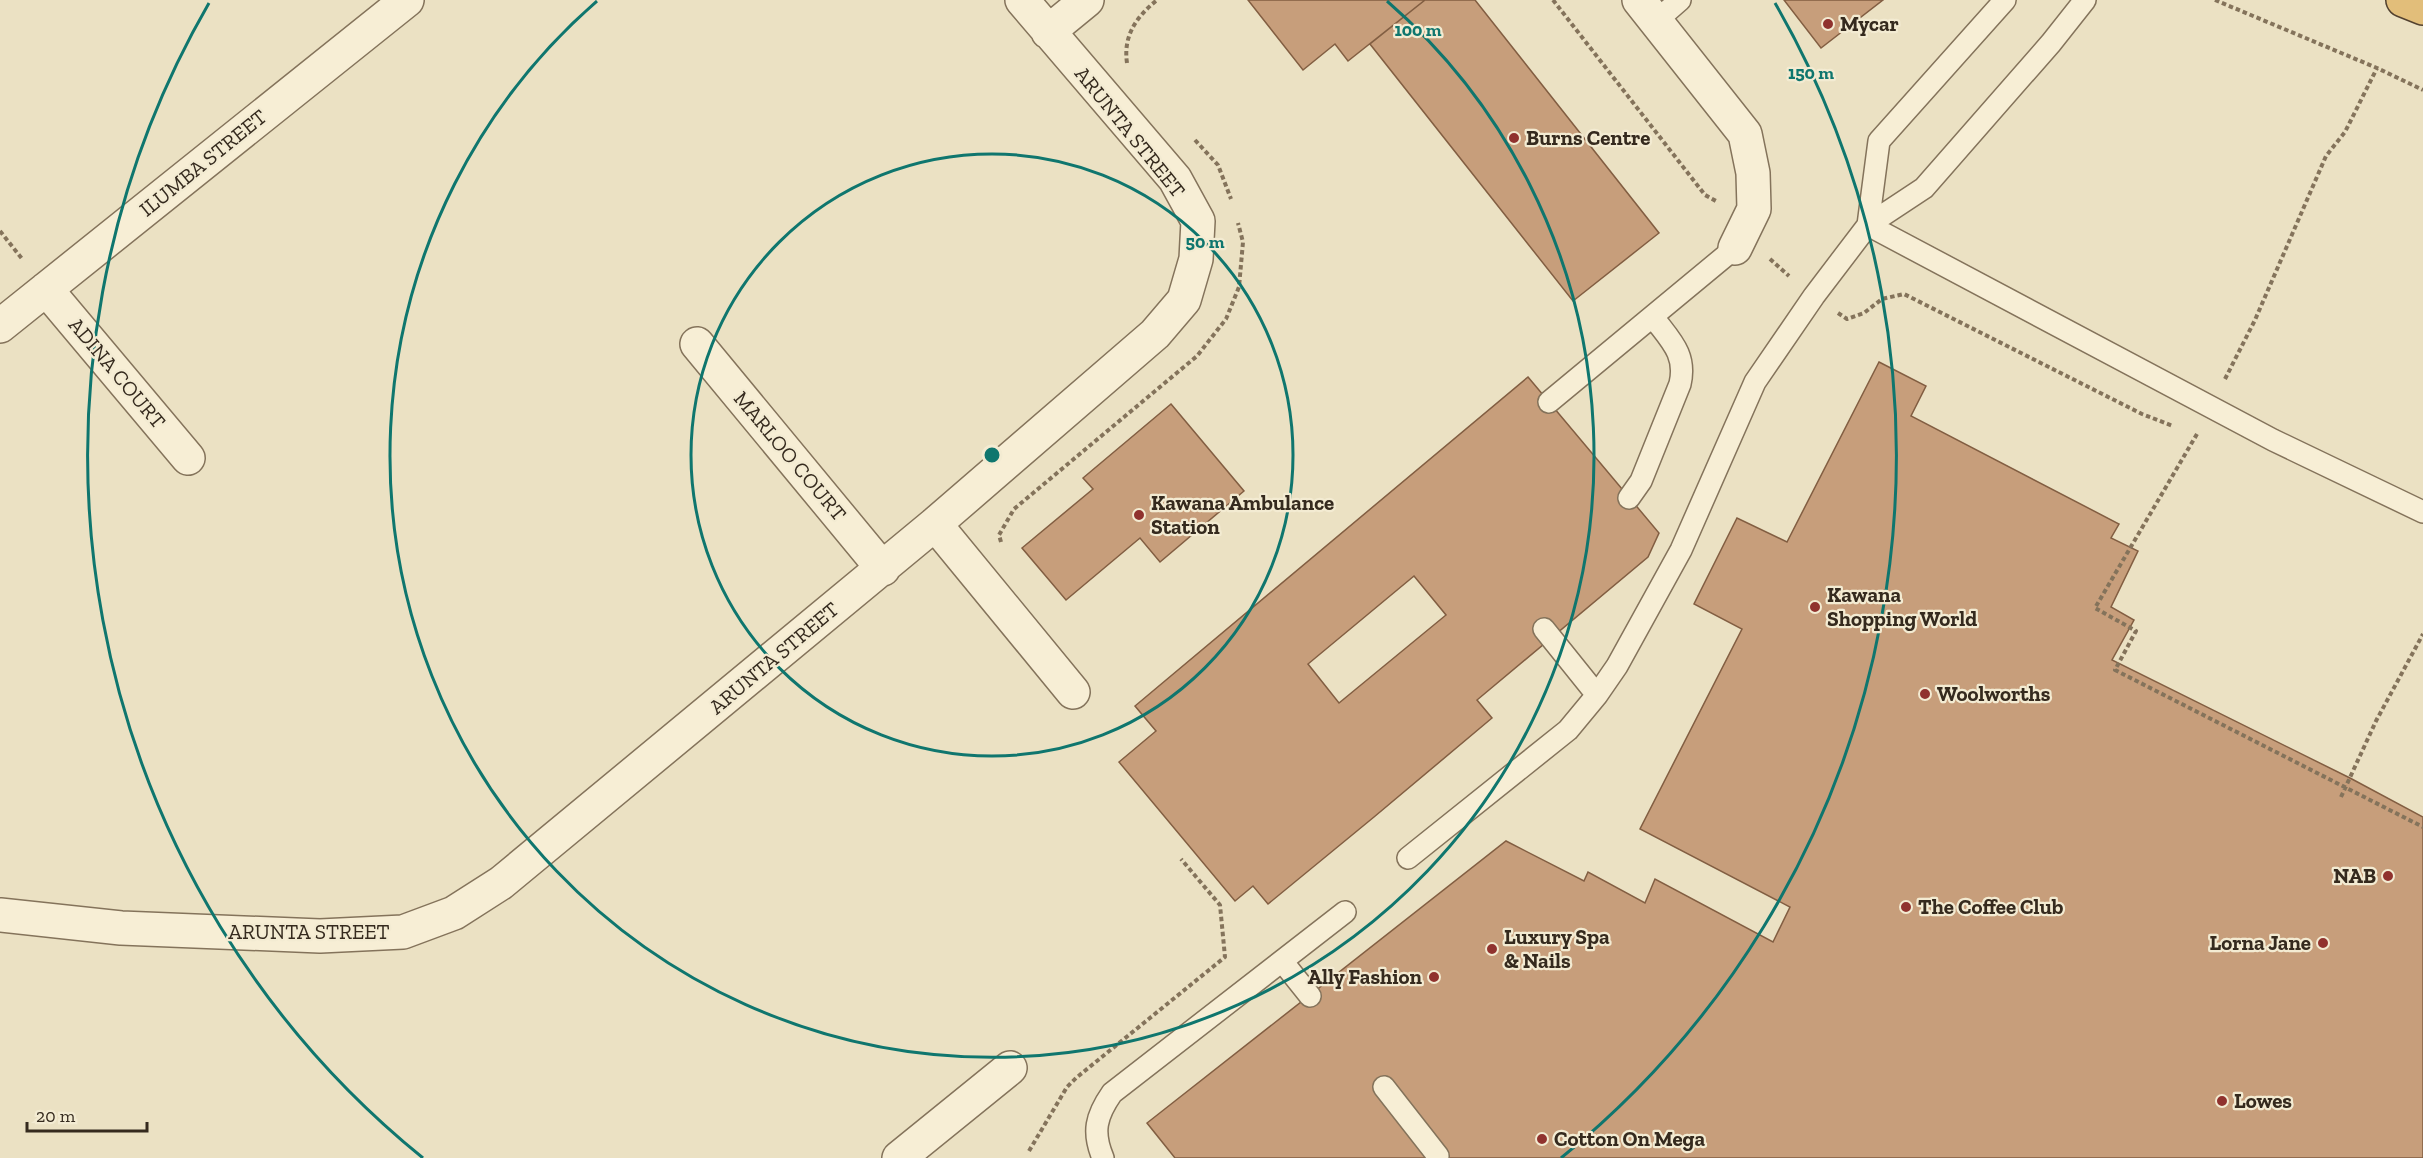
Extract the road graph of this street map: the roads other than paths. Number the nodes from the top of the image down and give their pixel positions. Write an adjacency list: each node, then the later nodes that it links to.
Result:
1 (407, 0): 12 (street, ILUMBA STREET)
2 (1022, 0): 9 (street, ARUNTA STREET)
3 (1087, 0): 9 (street)
4 (2005, 0): 10 (lane)
5 (2085, 0): 10 (lane)
6 (2403, 0): 8 (highway)
7 (1658, 7): 11 (street)
8 (2423, 8)
9 (1048, 32): 20 (street, ARUNTA STREET)
10 (1868, 225): 19 (lane); 24 (lane)
11 (1735, 248): 13 (lane)
12 (46, 289): 14 (street, ILUMBA STREET); 17 (street, ADINA COURT)
13 (1653, 317): 16 (lane); 18 (lane)
14 (0, 326)
15 (697, 344): 21 (street, MARLOO COURT)
16 (1549, 402)
17 (188, 458)
18 (1629, 498)
19 (2423, 512)
20 (935, 524): 21 (street, ARUNTA STREET); 23 (street)
21 (883, 568): 27 (street, ARUNTA STREET)
22 (1544, 628): 24 (lane)
23 (1073, 692)
24 (1597, 695): 25 (lane)
25 (1408, 858)
26 (1345, 912): 28 (lane)
27 (0, 915)
28 (1282, 961): 29 (lane); 34 (lane)
29 (1310, 996)
30 (1010, 1068): 33 (street)
31 (1384, 1087): 32 (lane)
32 (1438, 1156)
33 (899, 1158)
34 (1103, 1158)

